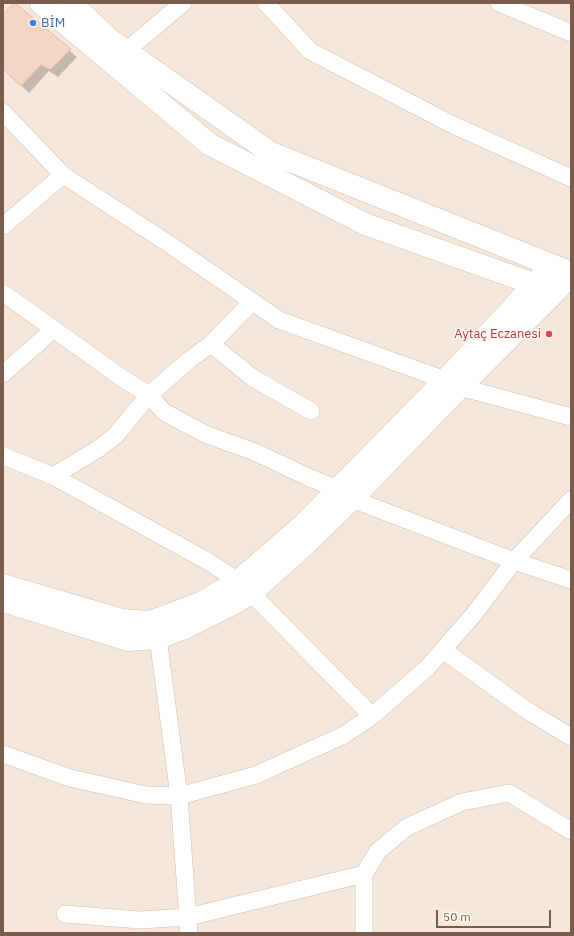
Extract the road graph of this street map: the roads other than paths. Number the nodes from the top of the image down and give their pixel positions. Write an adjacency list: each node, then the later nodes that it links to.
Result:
1 (41, 3): 14 (main road)
2 (184, 3): 7 (street)
3 (499, 3): 6 (street)
4 (77, 5): 7 (main road)
5 (276, 6): 10 (street)
6 (571, 33)
7 (126, 51): 12 (main road)
8 (3, 112): 9 (street)
9 (62, 175): 11 (street); 17 (street)
10 (571, 178)
11 (3, 226)
12 (551, 265): 13 (main road); 14 (main road)
13 (571, 273): 16 (main road)
14 (535, 284): 16 (main road); 21 (main road)
15 (3, 293): 18 (street)
16 (563, 294): 21 (main road)
17 (252, 302): 19 (street); 21 (street)
18 (54, 329): 20 (street); 22 (street)
19 (211, 344): 22 (street); 23 (street)
20 (3, 374)
21 (452, 383): 24 (street); 27 (main road)
22 (149, 395): 26 (street); 27 (street)
23 (312, 411)
24 (571, 418)
25 (3, 456): 26 (street)
26 (53, 476): 32 (street)
27 (345, 494): 29 (street); 32 (main road)
28 (571, 500): 29 (street)
29 (514, 561): 30 (street); 35 (street)
30 (571, 580)
31 (3, 585): 34 (main road)
32 (245, 587): 34 (main road); 36 (street)
33 (3, 601): 34 (main road)
34 (154, 630): 39 (street)
35 (443, 650): 36 (street); 37 (street)
36 (372, 716): 39 (street)
37 (571, 737)
38 (3, 754): 39 (street)
39 (179, 796): 43 (street)
40 (571, 831): 41 (street)
41 (364, 874): 43 (street); 44 (street)
42 (65, 914): 43 (street)
43 (188, 925)
44 (364, 933)

